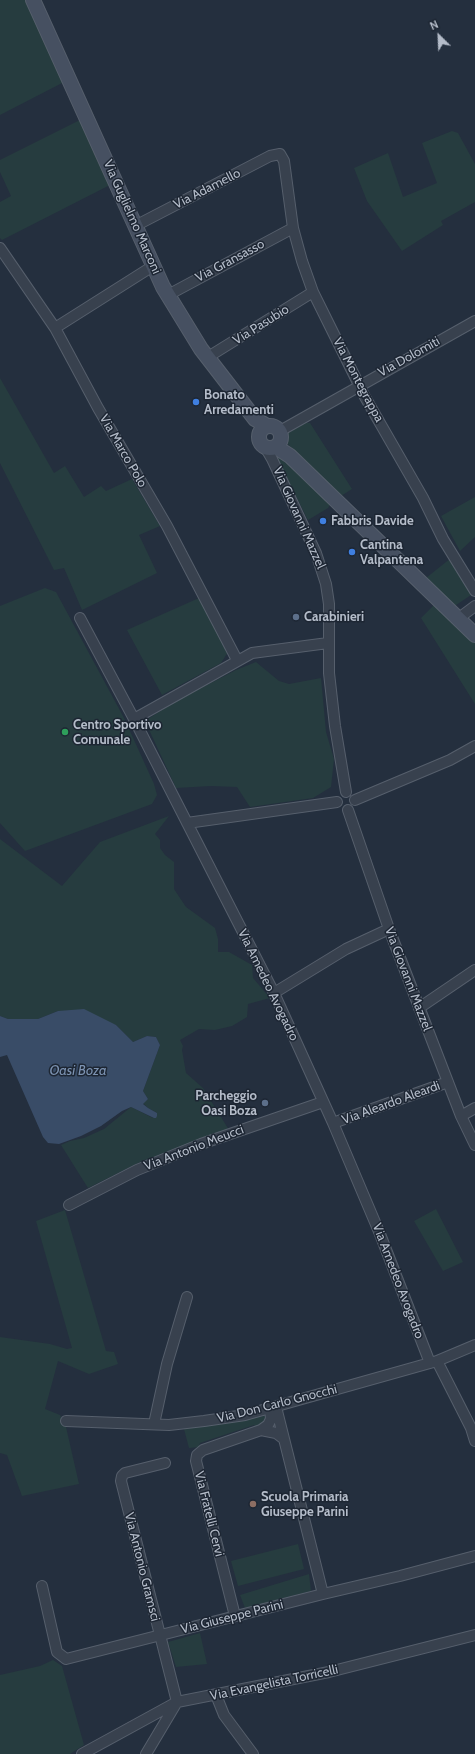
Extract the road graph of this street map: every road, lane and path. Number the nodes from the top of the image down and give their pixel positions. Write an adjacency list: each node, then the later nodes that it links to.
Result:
1 (33, 0): 3 (street, Via Guglielmo Marconi)
2 (280, 154): 3 (street, Via Adamello); 4 (street, Via Montegrappa)
3 (135, 226): 6 (street, Via Guglielmo Marconi)
4 (293, 228): 7 (street, Via Montegrappa); 8 (street, Via Gransasso)
5 (0, 248): 10 (street, Via Marco Polo)
6 (153, 266): 8 (street, Via Guglielmo Marconi); 10 (street)
7 (313, 292): 11 (street, Via Pasubio); 12 (street, Via Montegrappa)
8 (168, 295): 11 (street, Via Guglielmo Marconi)
9 (475, 320): 12 (street, Via Dolomiti)
10 (55, 328): 20 (street, Via Marco Polo)
11 (208, 357): 13 (street, Via Guglielmo Marconi)
12 (359, 386): 13 (street, Via Dolomiti); 14 (street, Via Montegrappa)
13 (270, 439): 17 (street, Via Guglielmo Marconi); 19 (street, Via Giovanni Mazzel)
14 (475, 591)
15 (475, 606): 17 (street)
16 (80, 618): 21 (street, Via Amedeo Avogadro)
17 (459, 618): 18 (street, Via Guglielmo Marconi)
18 (475, 634)
19 (328, 643): 20 (street); 23 (street, Via Giovanni Mazzel)
20 (237, 660): 21 (street)
21 (134, 719): 27 (street, Via Amedeo Avogadro)
22 (475, 746): 24 (street)
23 (346, 792): 24 (street); 25 (street)
24 (355, 800): 26 (street)
25 (337, 802): 26 (street); 27 (street)
26 (348, 810): 28 (street, Via Giovanni Mazzel)
27 (186, 823): 30 (street, Via Amedeo Avogadro)
28 (389, 929): 30 (street); 31 (street, Via Giovanni Mazzel)
29 (475, 970): 31 (street)
30 (274, 992): 33 (street, Via Amedeo Avogadro)
31 (419, 1008): 32 (street, Via Giovanni Mazzel)
32 (448, 1082): 35 (street, Via Giovanni Mazzel); 36 (street, Via Aleardo Aleardi)
33 (323, 1102): 36 (street, Via Amedeo Avogadro); 38 (street, Via Antonio Meucci)
34 (475, 1108): 35 (street)
35 (461, 1116): 37 (street, Via Giovanni Mazzel)
36 (333, 1123): 41 (street, Via Amedeo Avogadro)
37 (475, 1145)
38 (69, 1205)
39 (187, 1297): 44 (street)
40 (475, 1346): 41 (street, Via Don Carlo Gnocchi)
41 (434, 1362): 42 (street, Via Don Carlo Gnocchi); 47 (street, Via Amedeo Avogadro)
42 (273, 1407): 44 (street, Via Don Carlo Gnocchi); 45 (street); 46 (street)
43 (66, 1421): 44 (street, Via Don Carlo Gnocchi)
44 (154, 1424)
45 (261, 1430): 46 (street); 52 (street, Via Fratelli Cervi)
46 (284, 1438): 51 (street)
47 (475, 1441)
48 (165, 1463): 54 (street, Via Antonio Gramsci)
49 (475, 1556): 51 (street, Via Giuseppe Parini)
50 (42, 1586): 54 (street, Via Giuseppe Parini)
51 (323, 1594): 52 (street, Via Giuseppe Parini)
52 (235, 1616): 54 (street, Via Giuseppe Parini)
53 (475, 1634): 55 (street, Via Evangelista Torricelli)
54 (160, 1636): 56 (street, Via Antonio Gramsci)
55 (216, 1695): 56 (street, Via Evangelista Torricelli); 59 (street)
56 (177, 1702): 57 (street, Via Evangelista Torricelli); 58 (street)
57 (82, 1754)
58 (146, 1754)
59 (253, 1754)

